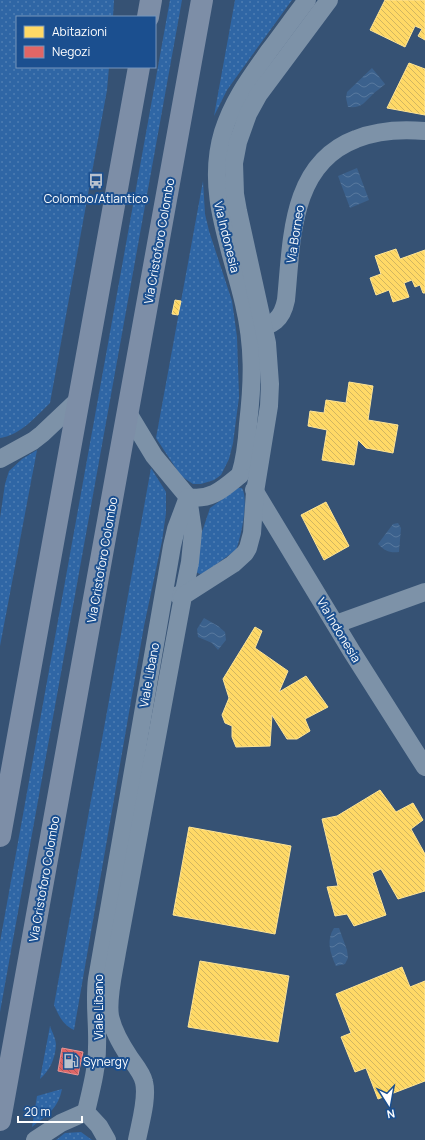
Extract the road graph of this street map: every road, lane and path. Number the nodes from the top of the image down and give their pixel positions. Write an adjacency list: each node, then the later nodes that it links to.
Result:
1 (151, 0): 5 (main road)
2 (202, 0): 10 (main road, Via Cristoforo Colombo)
3 (307, 0): 8 (street, Via Indonesia)
4 (329, 0): 8 (street, Via Indonesia)
5 (148, 16)
6 (139, 68): 9 (main road)
7 (425, 131): 8 (street, Via Borneo)
8 (256, 329): 12 (street, Via Indonesia); 13 (street, Via Indonesia)
9 (78, 400): 11 (street); 23 (main road)
10 (128, 413): 14 (street); 26 (main road, Via Cristoforo Colombo)
11 (0, 459)
12 (240, 475): 13 (street, Via Indonesia); 14 (street)
13 (255, 492): 17 (street); 18 (street, Via Indonesia)
14 (188, 497): 15 (street, Viale Libano); 17 (street, Viale Libano)
15 (164, 592): 17 (street); 19 (street, Viale Libano)
16 (425, 592): 18 (street)
17 (183, 596): 19 (street, Viale Libano)
18 (336, 624): 20 (street, Via Indonesia)
19 (144, 760): 21 (street, Viale Libano); 22 (street, Viale Libano)
20 (425, 766)
21 (129, 792): 22 (street); 24 (street, Viale Libano)
22 (146, 795): 24 (street, Viale Libano)
23 (0, 836)
24 (116, 917): 25 (street, Viale Libano); 27 (street, Viale Libano)
25 (86, 1112): 28 (street); 29 (street)
26 (0, 1120)
27 (133, 1138)
28 (35, 1140)
29 (107, 1140)

